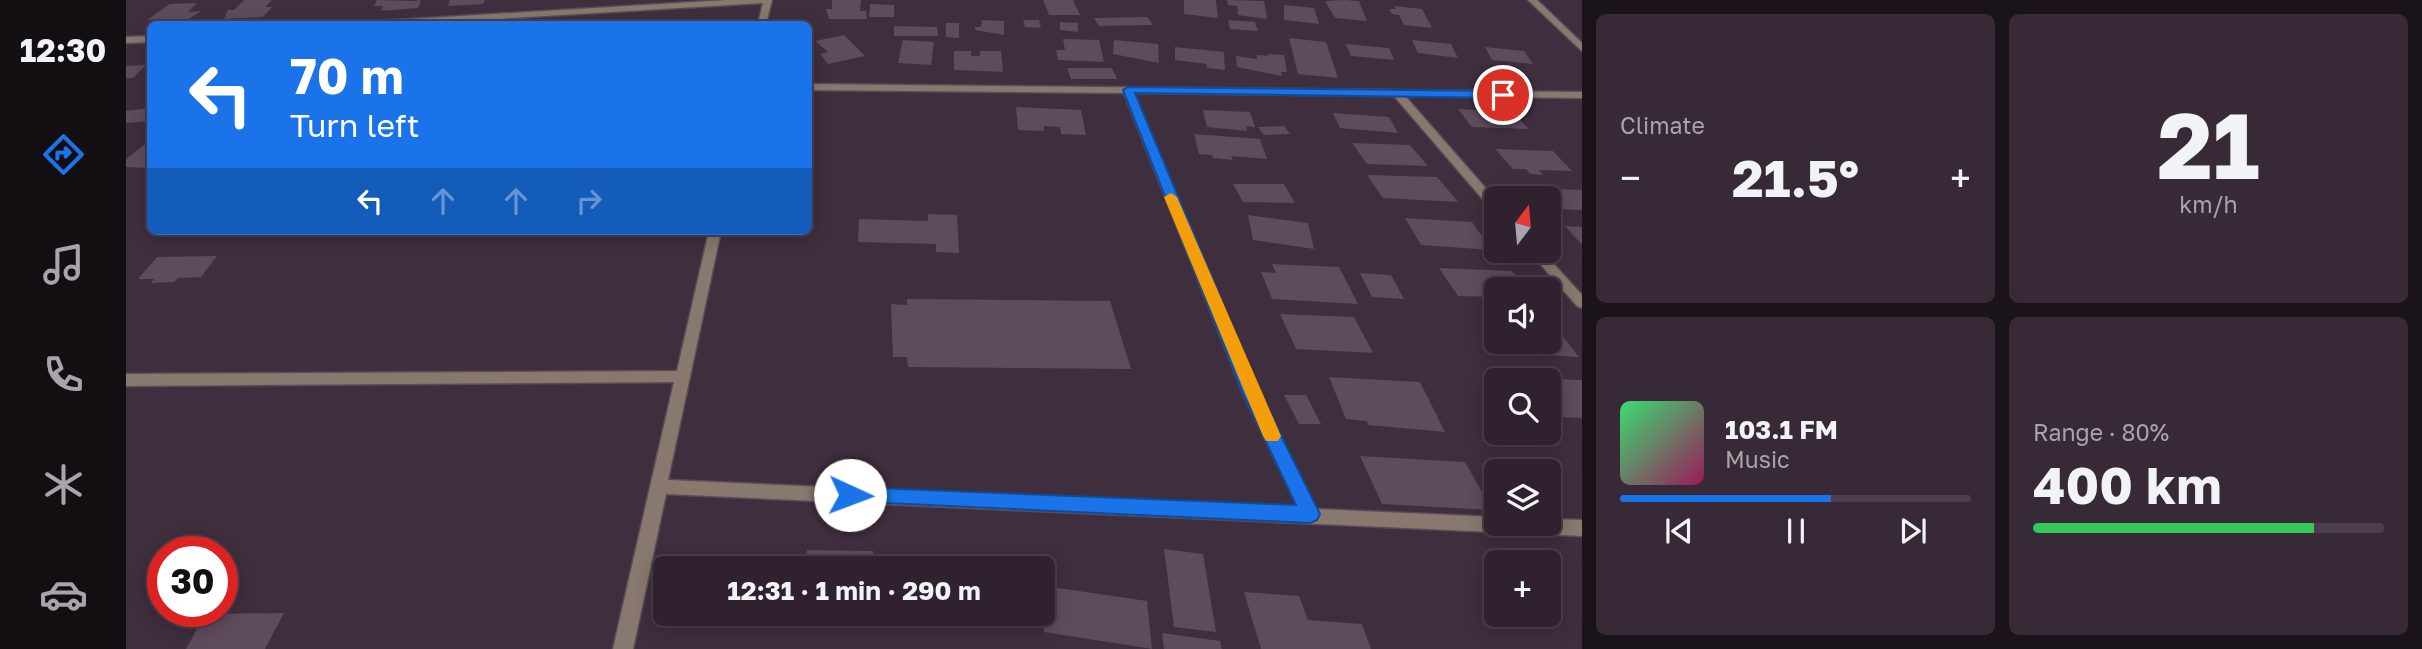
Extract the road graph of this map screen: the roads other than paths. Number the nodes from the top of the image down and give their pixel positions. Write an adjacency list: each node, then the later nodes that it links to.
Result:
1 (768, 0): 3 (street); 4 (street)
2 (1532, 0): 7 (street)
3 (427, 21)
4 (763, 21)
5 (147, 38): 6 (street)
6 (126, 40)
7 (1582, 48)
8 (812, 87): 9 (street)
9 (1128, 90): 10 (street); 19 (street)
10 (1398, 94): 11 (street); 12 (street)
11 (1582, 95)
12 (1484, 193)
13 (714, 235): 16 (street)
14 (1546, 263): 15 (street)
15 (1582, 303)
16 (683, 376): 17 (street); 18 (street)
17 (126, 380)
18 (660, 487): 19 (street); 21 (street)
19 (1310, 514): 20 (street)
20 (1582, 528)
21 (623, 649)

